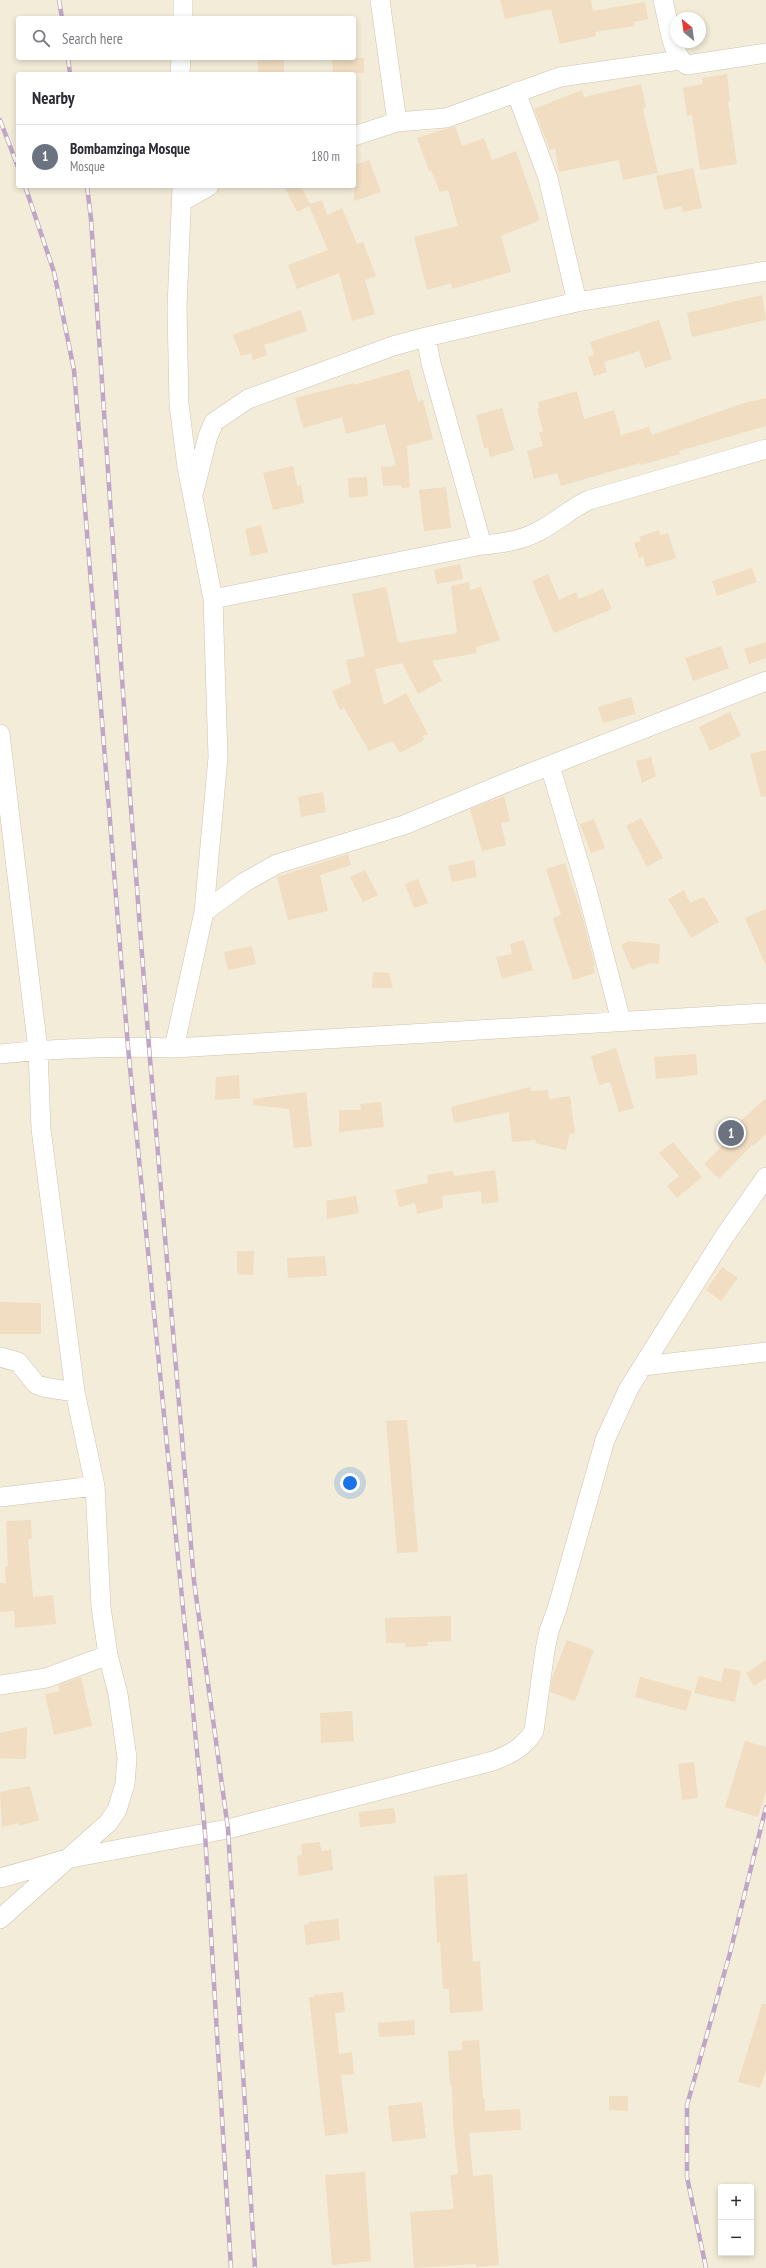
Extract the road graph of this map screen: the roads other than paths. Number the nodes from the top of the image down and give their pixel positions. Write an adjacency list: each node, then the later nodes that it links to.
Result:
1 (183, 0): 4 (street)
2 (380, 0): 10 (street)
3 (663, 0): 7 (street)
4 (183, 16)
5 (766, 53): 7 (street)
6 (181, 60): 8 (street)
7 (680, 60): 9 (street)
8 (180, 72)
9 (516, 92): 10 (street); 15 (street)
10 (397, 122): 11 (street)
11 (356, 135)
12 (202, 188): 13 (street)
13 (183, 193): 18 (street)
14 (766, 270): 15 (street)
15 (577, 302): 16 (street)
16 (426, 337): 18 (street); 19 (street)
17 (766, 449): 19 (street)
18 (193, 493): 20 (street)
19 (482, 545): 20 (street)
20 (213, 598): 25 (street)
21 (766, 681): 23 (street)
22 (0, 734): 24 (street)
23 (550, 766): 25 (street); 27 (street)
24 (4, 810): 29 (street)
25 (204, 912): 28 (street)
26 (766, 1013): 27 (street)
27 (621, 1021): 28 (street)
28 (174, 1048): 29 (street)
29 (38, 1050): 30 (street); 35 (street)
30 (0, 1054)
31 (766, 1177): 34 (street)
32 (766, 1352): 34 (street)
33 (0, 1357): 35 (street)
34 (643, 1366): 40 (street)
35 (75, 1392): 36 (street)
36 (95, 1486): 37 (street); 38 (street)
37 (0, 1497)
38 (108, 1655): 39 (street); 40 (street)
39 (0, 1685)
40 (71, 1858): 41 (street); 42 (street)
41 (0, 1878)
42 (0, 1919)

